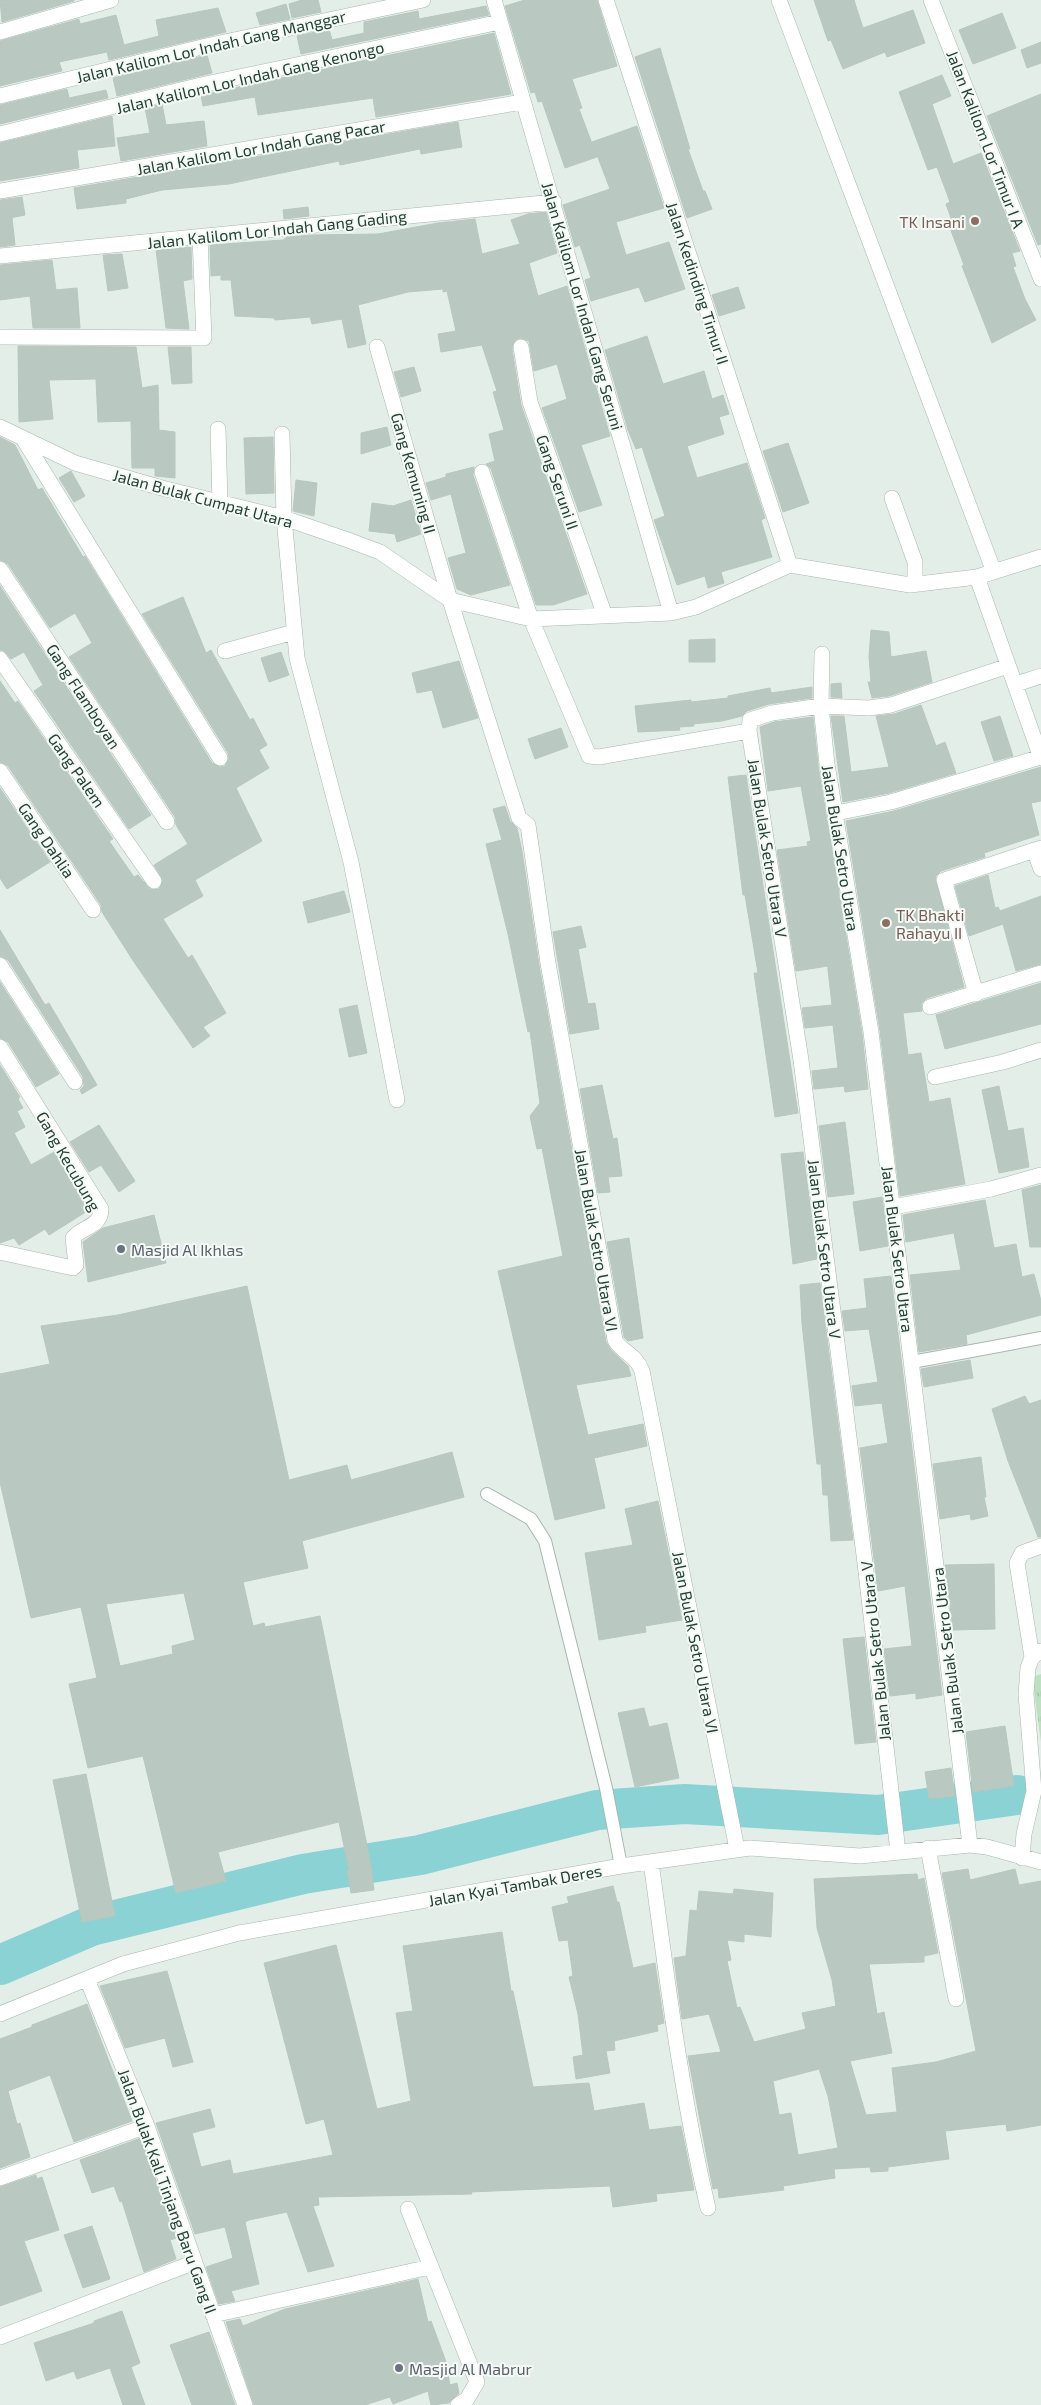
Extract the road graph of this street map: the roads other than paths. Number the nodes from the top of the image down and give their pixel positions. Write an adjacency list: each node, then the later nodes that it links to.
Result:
1 (111, 0): 8 (street)
2 (423, 0): 9 (street, Jalan Kalilom Lor Indah Gang Manggar)
3 (494, 0): 7 (street, Jalan Kalilom Lor Indah Gang Seruni)
4 (606, 0): 29 (street, Jalan Kedinding Timur II)
5 (779, 0): 31 (street)
6 (931, 0): 16 (street, Jalan Kalilom Lor Timur I A)
7 (500, 22): 10 (street, Jalan Kalilom Lor Indah Gang Seruni); 11 (street, Jalan Kalilom Lor Indah Gang Kenongo)
8 (0, 32)
9 (0, 96)
10 (522, 102): 12 (street, Jalan Kalilom Lor Indah Gang Pacar); 13 (street, Jalan Kalilom Lor Indah Gang Seruni)
11 (0, 134)
12 (0, 191)
13 (554, 202): 14 (street, Jalan Kalilom Lor Indah Gang Gading); 35 (street, Jalan Kalilom Lor Indah Gang Seruni)
14 (200, 237): 15 (street, Jalan Kalilom Lor Indah Gang Gading); 17 (street)
15 (0, 256)
16 (1041, 279)
17 (0, 337)
18 (377, 347): 34 (street, Gang Kemuning II)
19 (520, 347): 36 (street, Gang Seruni II)
20 (0, 427): 23 (street, Jalan Bulak Cumpat Utara)
21 (218, 429): 26 (street)
22 (282, 434): 27 (street)
23 (24, 440): 26 (street, Jalan Bulak Cumpat Utara); 48 (street)
24 (482, 472): 37 (street)
25 (892, 498): 33 (street)
26 (220, 503): 27 (street, Jalan Bulak Cumpat Utara)
27 (284, 518): 34 (street, Jalan Bulak Cumpat Utara); 38 (street)
28 (1041, 557): 31 (street)
29 (790, 566): 33 (street); 35 (street)
30 (0, 569): 52 (street, Gang Flamboyan)
31 (994, 572): 32 (street)
32 (978, 576): 33 (street); 42 (street)
33 (915, 584)
34 (450, 600): 37 (street); 51 (street, Gang Kemuning II)
35 (671, 613): 36 (street)
36 (605, 616): 37 (street)
37 (531, 619): 46 (street)
38 (294, 632): 39 (street); 65 (street)
39 (225, 651)
40 (822, 654): 45 (street, Jalan Bulak Setro Utara)
41 (0, 659): 55 (street, Gang Palem)
42 (1008, 666): 44 (street); 45 (street)
43 (1041, 676): 44 (street)
44 (1016, 684): 47 (street)
45 (821, 706): 46 (street); 50 (street, Jalan Bulak Setro Utara)
46 (749, 731): 77 (street, Jalan Bulak Setro Utara V)
47 (1041, 757): 50 (street)
48 (220, 758)
49 (0, 770): 56 (street, Gang Dahlia)
50 (836, 813): 67 (street, Jalan Bulak Setro Utara)
51 (523, 821): 76 (street, Jalan Bulak Setro Utara VI)
52 (167, 822)
53 (1038, 849): 54 (street); 59 (street)
54 (1041, 869)
55 (154, 881)
56 (93, 910)
57 (0, 965): 64 (street)
58 (1041, 973): 59 (street)
59 (976, 994): 60 (street)
60 (930, 1006)
61 (0, 1047): 68 (street, Gang Kecubung)
62 (1041, 1050): 63 (street)
63 (935, 1077)
64 (75, 1082)
65 (397, 1100)
66 (1041, 1175): 67 (street)
67 (893, 1206): 70 (street, Jalan Bulak Setro Utara)
68 (0, 1252)
69 (1041, 1338): 70 (lane)
70 (912, 1362): 74 (street, Jalan Bulak Setro Utara)
71 (486, 1494): 81 (lane)
72 (1041, 1546): 73 (street)
73 (1036, 1654): 78 (street)
74 (970, 1845): 75 (street, Jalan Kyai Tambak Deres); 78 (street, Jalan Kyai Tambak Deres)
75 (928, 1848): 77 (street, Jalan Kyai Tambak Deres); 83 (street)
76 (737, 1849): 77 (street, Jalan Kyai Tambak Deres); 79 (street, Jalan Kyai Tambak Deres)
77 (898, 1852)
78 (1022, 1858): 80 (street, Jalan Kyai Tambak Deres)
79 (651, 1862): 81 (street, Jalan Kyai Tambak Deres); 87 (street)
80 (1041, 1862)
81 (622, 1866): 82 (street, Jalan Kyai Tambak Deres)
82 (87, 1979): 84 (street, Jalan Kyai Tambak Deres); 85 (street, Jalan Bulak Kali Tinjang Baru Gang II)
83 (956, 1998)
84 (0, 2014)
85 (147, 2126): 86 (street); 89 (street, Jalan Bulak Kali Tinjang Baru Gang II)
86 (0, 2178)
87 (708, 2208)
88 (408, 2209): 90 (street)
89 (195, 2262): 91 (street, Jalan Bulak Kali Tinjang Baru Gang II); 92 (street)
90 (430, 2267): 91 (street); 94 (street)
91 (213, 2315): 93 (street, Jalan Bulak Kali Tinjang Baru Gang II)
92 (0, 2337)
93 (241, 2404)
94 (458, 2405)

